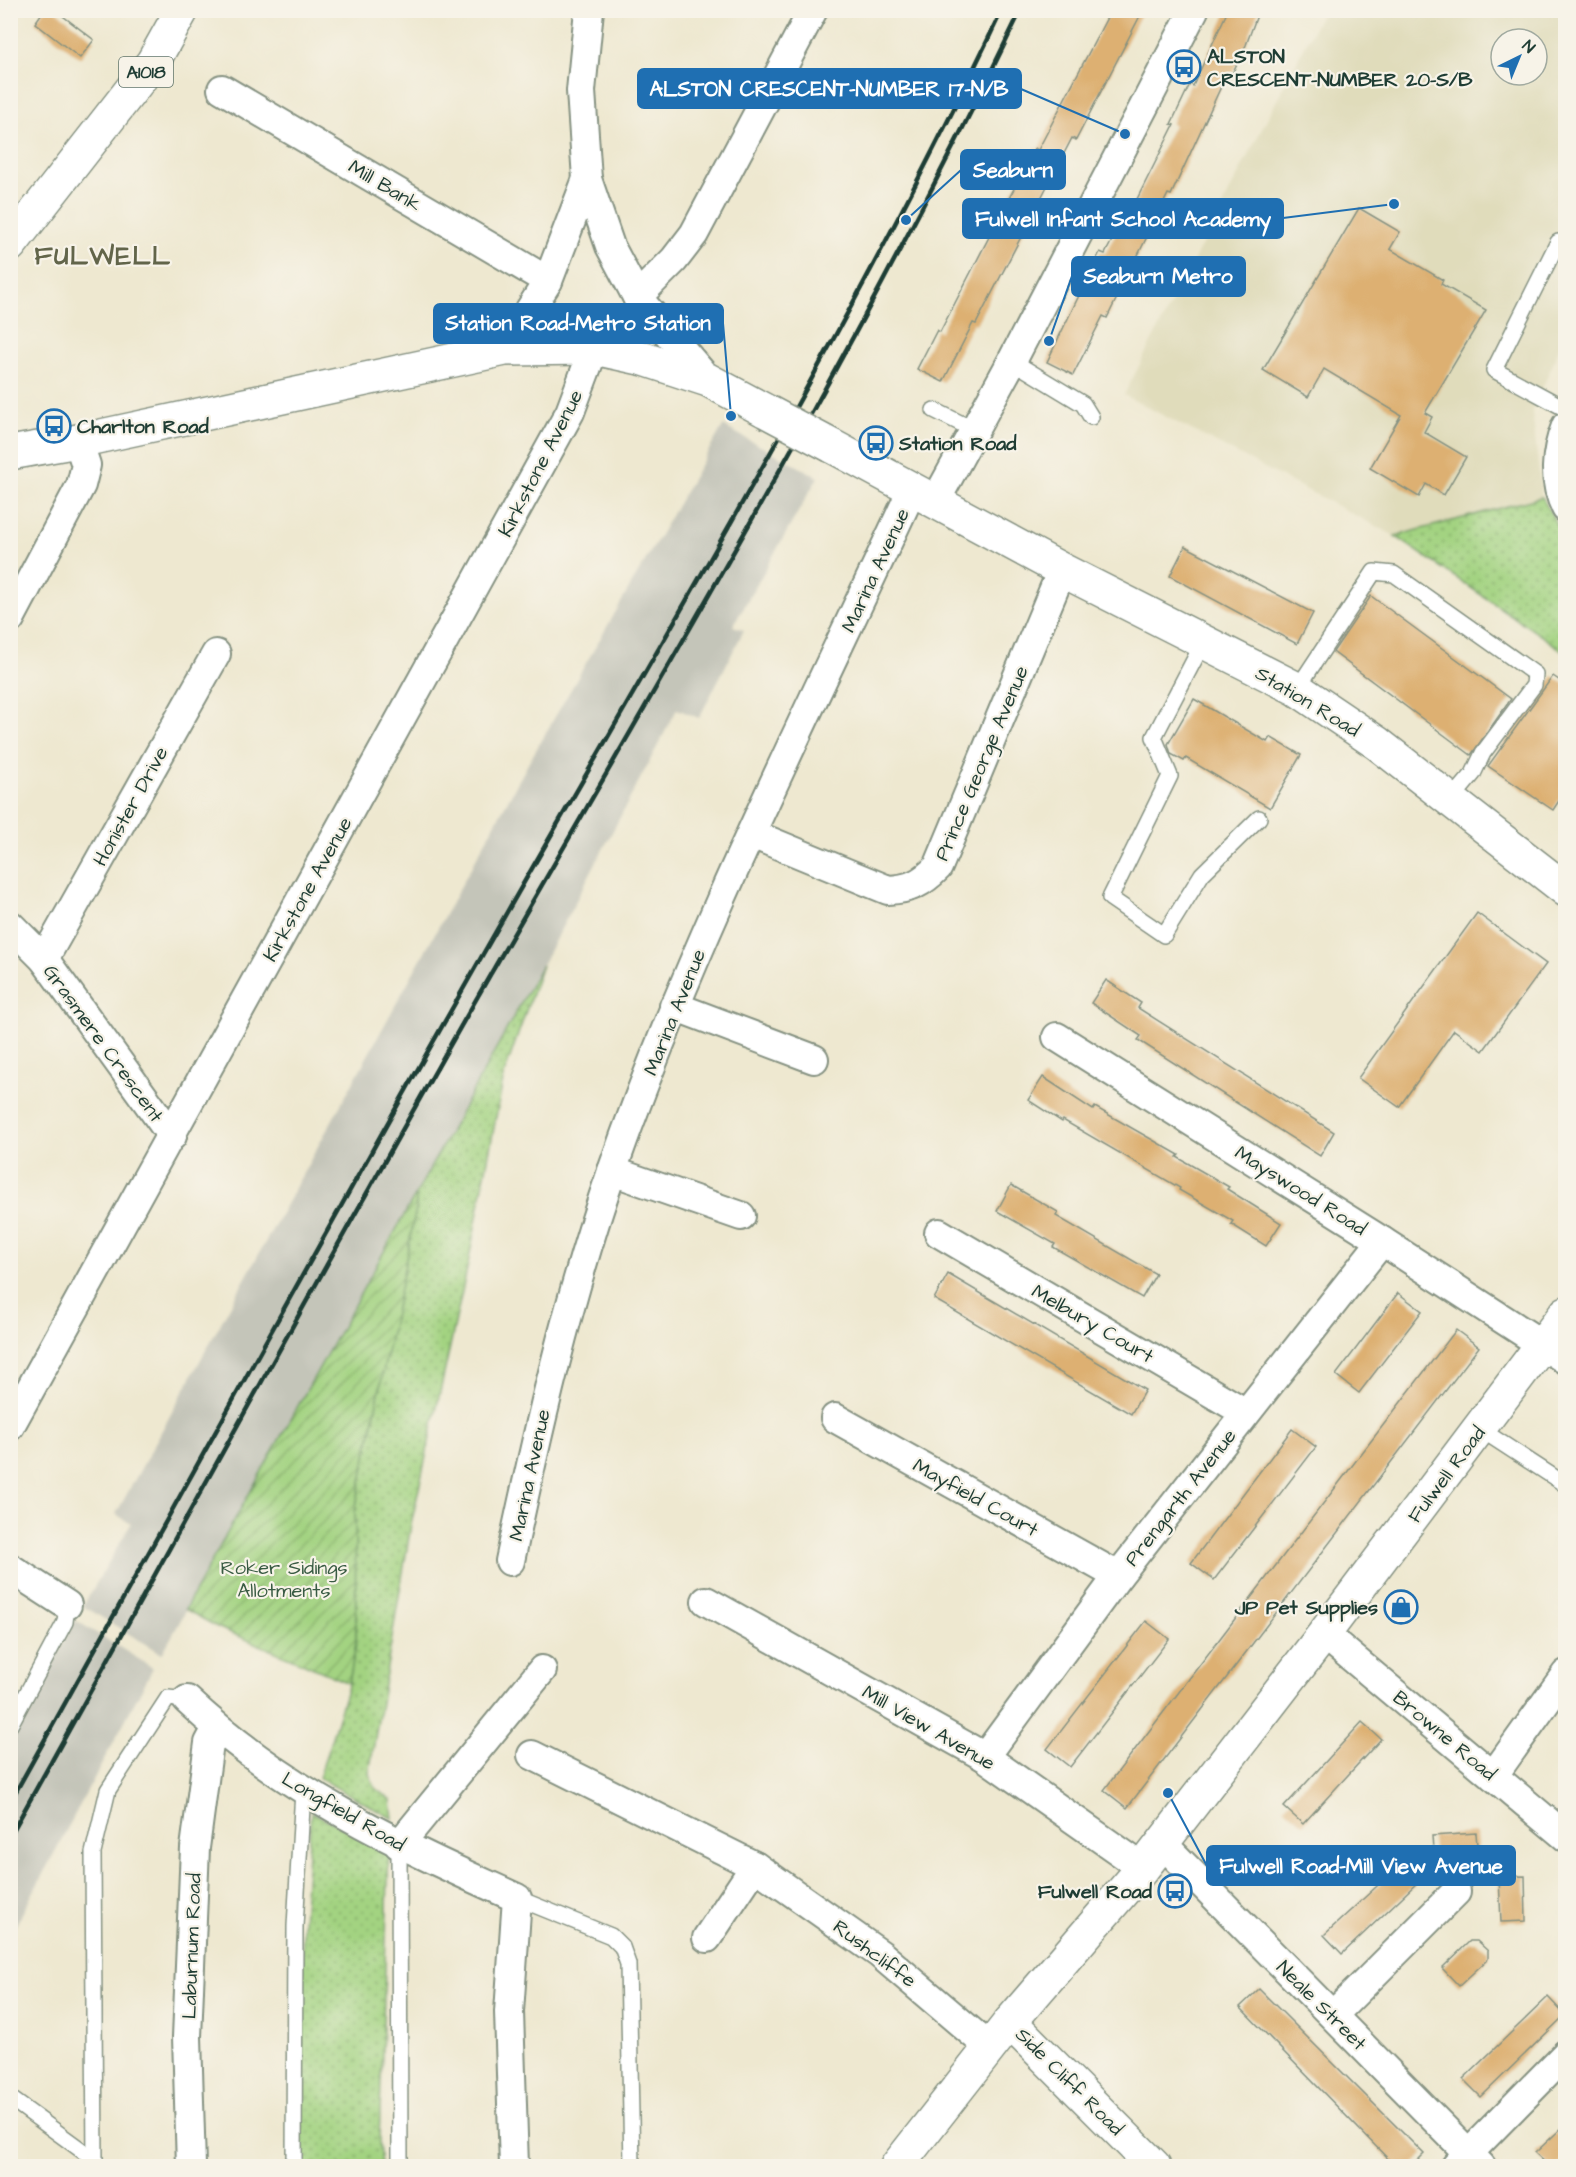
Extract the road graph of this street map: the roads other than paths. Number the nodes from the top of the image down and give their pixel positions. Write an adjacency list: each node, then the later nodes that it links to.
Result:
1 (182, 10): 8 (main road, A1018)
2 (589, 10): 6 (street)
3 (813, 10): 10 (street)
4 (1194, 10): 13 (street, Marina Avenue)
5 (222, 89): 9 (street, Mill Bank)
6 (587, 179): 9 (street); 10 (street)
7 (1558, 242): 15 (lane)
8 (12, 244)
9 (548, 281): 12 (street)
10 (637, 297): 14 (street)
11 (594, 348): 12 (main road); 14 (main road); 38 (street, Kirkstone Avenue)
12 (505, 349): 20 (main road)
13 (1012, 361): 17 (lane); 19 (street, Marina Avenue)
14 (708, 380): 22 (main road, Station Road, bridge)
15 (1566, 409)
16 (934, 410): 19 (lane)
17 (1091, 417)
18 (1566, 426): 23 (street)
19 (974, 430): 22 (street, Marina Avenue)
20 (78, 441): 21 (main road); 25 (street)
21 (10, 453)
22 (923, 496): 24 (main road, Station Road); 31 (street, Marina Avenue)
23 (1566, 508)
24 (1062, 570): 26 (main road, Station Road); 31 (street, Prince George Avenue)
25 (10, 619)
26 (1203, 643): 28 (main road, Station Road); 30 (lane)
27 (216, 654): 34 (street, Honister Drive)
28 (1297, 689): 29 (main road, Station Road); 29 (lane)
29 (1451, 800): 32 (main road, Station Road)
30 (1259, 818)
31 (752, 834): 35 (street, Marina Avenue)
32 (1566, 890)
33 (10, 925): 34 (street, Grasmere Crescent)
34 (44, 959): 38 (street, Grasmere Crescent)
35 (674, 1006): 37 (street); 39 (street, Marina Avenue)
36 (1057, 1037): 42 (street, Mayswood Road)
37 (814, 1059)
38 (172, 1136): 47 (street, Kirkstone Avenue)
39 (612, 1171): 40 (street); 50 (street, Marina Avenue)
40 (741, 1216)
41 (939, 1233): 45 (street, Melbury Court)
42 (1382, 1241): 44 (street, Mayswood Road); 45 (street, Prengarth Avenue)
43 (1566, 1313): 44 (main road, Fulwell Road)
44 (1554, 1353): 48 (main road, Fulwell Road)
45 (1246, 1413): 52 (street, Prengarth Avenue)
46 (835, 1418): 52 (street, Mayfield Court)
47 (10, 1426)
48 (1480, 1429): 49 (lane); 55 (main road, Fulwell Road)
49 (1566, 1485)
50 (510, 1561)
51 (10, 1568): 54 (street)
52 (1118, 1576): 62 (street, Prengarth Avenue)
53 (706, 1601): 62 (street, Mill View Avenue)
54 (67, 1605): 59 (lane)
55 (1324, 1634): 63 (street, Browne Road); 67 (main road, Fulwell Road)
56 (1566, 1674): 63 (street)
57 (525, 1680): 66 (street)
58 (186, 1700): 60 (street, Longfield Road); 78 (lane)
59 (10, 1725)
60 (217, 1728): 64 (street, Longfield Road); 79 (street, Laburnum Road)
61 (532, 1755): 68 (street, Rushcliffe)
62 (985, 1757): 67 (street, Mill View Avenue)
63 (1492, 1776): 65 (street, Browne Road)
64 (303, 1791): 66 (street, Longfield Road); 80 (lane)
65 (1565, 1834)
66 (399, 1845): 70 (street, Longfield Road); 81 (lane)
67 (1152, 1855): 72 (street, Neale Street); 73 (main road, Fulwell Road)
68 (754, 1866): 71 (street); 74 (street, Rushcliffe)
69 (1456, 1892): 72 (street)
70 (517, 1898): 82 (street); 83 (lane)
71 (707, 1938)
72 (1332, 2015): 77 (street, Neale Street)
73 (1010, 2022): 74 (main road, Fulwell Road); 85 (main road, Side Cliff Road)
74 (989, 2047): 84 (main road, Fulwell Road)
75 (1566, 2054): 77 (street)
76 (10, 2098): 78 (lane)
77 (1469, 2162)
78 (95, 2163)
79 (191, 2166)
80 (294, 2166)
81 (400, 2166)
82 (514, 2166)
83 (632, 2166)
84 (897, 2166)
85 (1154, 2166)

